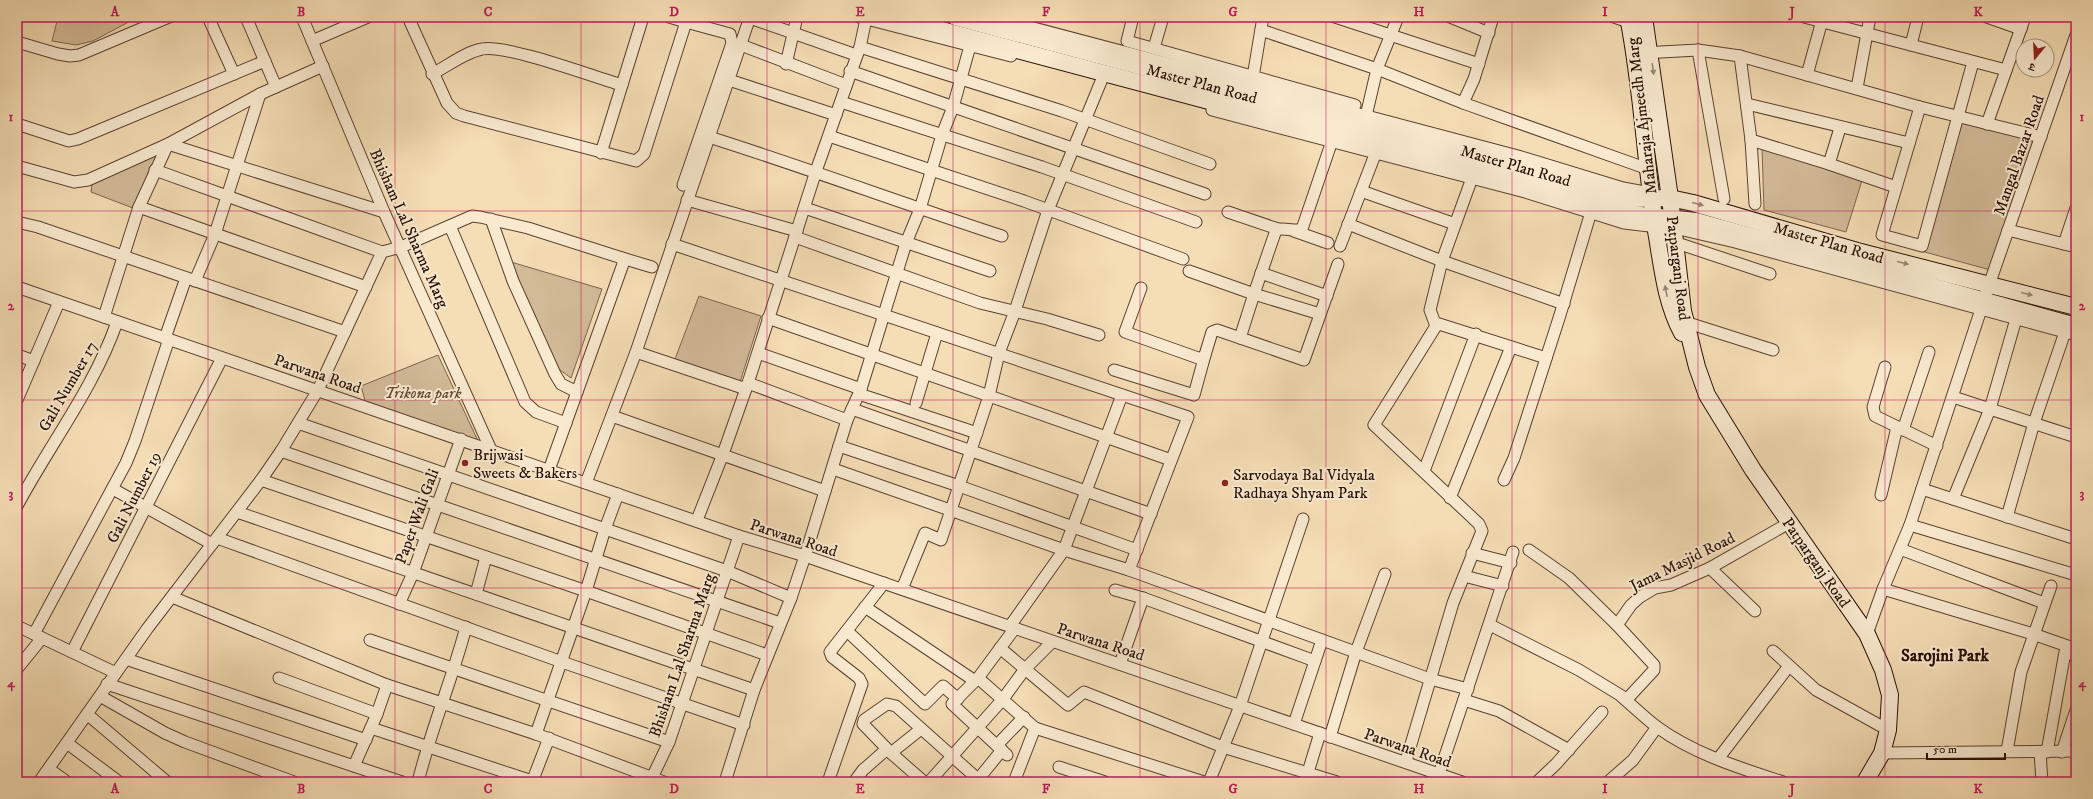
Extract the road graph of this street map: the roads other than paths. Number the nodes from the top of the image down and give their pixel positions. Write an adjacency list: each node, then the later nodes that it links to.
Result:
1 (169, 17): 39 (street)
2 (208, 17): 57 (street)
3 (246, 17): 48 (street)
4 (302, 17): 38 (street, Bhisham Lal Sharma Marg)
5 (368, 17): 38 (street)
6 (408, 17): 58 (street)
7 (643, 17): 64 (street)
8 (669, 17): 30 (street)
9 (798, 17): 33 (street)
10 (893, 17): 121 (main road, Master Plan Road)
11 (955, 17): 106 (main road, Master Plan Road)
12 (992, 17): 74 (street)
13 (1134, 17): 43 (street)
14 (1163, 17): 43 (street)
15 (1263, 17): 32 (street)
16 (1335, 17): 35 (street)
17 (1398, 17): 35 (street)
18 (1450, 17): 34 (street)
19 (1493, 17): 34 (street)
20 (1614, 17): 28 (street)
21 (1804, 17): 29 (street)
22 (1870, 17): 36 (street)
23 (1918, 17): 42 (street)
24 (1988, 17): 31 (street)
25 (2025, 17): 31 (street)
26 (750, 18): 33 (street); 40 (street)
27 (862, 18): 41 (street); 45 (street)
28 (1634, 19): 46 (main road, Maharaja Ajmeedh Marg)
29 (1822, 20): 36 (street); 59 (street)
30 (686, 22): 91 (street); 102 (street)
31 (2021, 29): 55 (street)
32 (1261, 30): 54 (street); 60 (street)
33 (793, 32): 45 (street); 50 (street)
34 (1489, 33): 51 (street)
35 (1390, 34): 51 (street); 54 (street)
36 (1866, 34): 42 (street); 67 (street)
37 (2076, 35): 53 (street, Mangal Bazar Road)
38 (312, 41): 52 (street, Bhisham Lal Sharma Marg)
39 (17, 42)
40 (741, 45): 50 (street); 63 (street)
41 (970, 46): 61 (street); 62 (street)
42 (1910, 46): 49 (street)
43 (1154, 48): 60 (street)
44 (1698, 50): 46 (street); 47 (street); 109 (street)
45 (858, 51): 56 (street); 61 (street)
46 (1643, 53): 97 (main road, Maharaja Ajmeedh Marg); 108 (main road, Patparganj Road, one-way to 108)
47 (1740, 56): 59 (street); 71 (street)
48 (265, 61): 57 (street); 66 (street)
49 (1973, 62): 55 (street); 76 (street)
50 (786, 64): 65 (street)
51 (1479, 64): 70 (street)
52 (323, 66): 66 (street); 117 (street, Bhisham Lal Sharma Marg)
53 (2071, 66): 84 (street, Mangal Bazar Road)
54 (1377, 69): 70 (street); 74 (street)
55 (2006, 70): 79 (street)
56 (850, 71): 65 (street); 72 (street)
57 (234, 74): 78 (street)
58 (432, 74): 64 (street); 91 (street)
59 (1807, 75): 67 (street)
60 (1253, 77): 74 (street)
61 (961, 79): 72 (street); 77 (street)
62 (1102, 79): 77 (street); 86 (street)
63 (728, 80): 75 (street); 83 (street)
64 (622, 85): 91 (street)
65 (846, 85): 69 (street)
66 (276, 87): 68 (street)
67 (1857, 88): 73 (street)
68 (260, 94): 88 (street); 95 (street)
69 (841, 102): 75 (street); 81 (street)
70 (1463, 103): 97 (street)
71 (1747, 104): 80 (street); 85 (street)
72 (953, 107): 81 (street); 89 (street)
73 (1920, 107): 76 (street); 87 (street)
74 (1367, 112): 106 (street)
75 (836, 115): 82 (street)
76 (1957, 116): 79 (street); 103 (street)
77 (1085, 119): 89 (street); 92 (street)
78 (17, 124)
79 (1987, 124): 84 (street)
80 (1840, 128): 87 (street); 93 (street)
81 (942, 135): 99 (street); 100 (street)
82 (829, 136): 98 (street); 99 (street)
83 (709, 137): 98 (street); 110 (street)
84 (2041, 137): 129 (street, Mangal Bazar Road)
85 (1751, 140): 93 (street); 111 (street)
86 (1332, 141): 90 (street); 130 (street)
87 (1909, 143): 103 (street)
88 (168, 144): 94 (street); 95 (street); 96 (street)
89 (1073, 148): 100 (street); 105 (street)
90 (1376, 152): 101 (street); 104 (street)
91 (601, 153)
92 (1210, 164)
93 (1829, 164): 103 (street)
94 (17, 166)
95 (238, 166): 107 (street); 117 (street)
96 (155, 170): 107 (street); 112 (street)
97 (1648, 170): 106 (main road, Maharaja Ajmeedh Marg)
98 (816, 171): 113 (street); 115 (street)
99 (931, 171): 115 (street); 116 (street)
100 (1062, 174): 116 (street); 123 (street)
101 (1472, 178): 119 (street); 125 (street)
102 (683, 185)
103 (1896, 187)
104 (1361, 191): 124 (street); 125 (street)
105 (1205, 194)
106 (1650, 196): 108 (main road, Master Plan Road); 121 (main road, Maharaja Ajmeedh Marg)
107 (226, 197): 131 (street); 141 (street)
108 (1670, 198): 128 (main road, Patparganj Road); 155 (main road, Master Plan Road, one-way to 155)
109 (1724, 199)
110 (687, 200): 132 (street); 135 (street)
111 (1755, 204)
112 (139, 207): 131 (street); 142 (street)
113 (805, 208): 132 (street); 134 (street)
114 (2076, 208): 137 (street)
115 (920, 209): 133 (street); 134 (street)
116 (1048, 210): 144 (street); 165 (street)
117 (384, 212): 139 (street, Bhisham Lal Sharma Marg)
118 (1228, 212): 127 (street)
119 (1591, 212): 121 (street); 162 (street)
120 (491, 219): 126 (street); 143 (street); 199 (street)
121 (1654, 221): 128 (main road, Master Plan Road); 184 (main road, Patparganj Road, one-way to 121)
122 (17, 222): 142 (street)
123 (1196, 222)
124 (1348, 224): 138 (street); 145 (street)
125 (1455, 224): 145 (street)
126 (450, 226): 139 (street); 211 (street)
127 (1278, 229): 130 (street); 150 (street)
128 (1673, 230): 151 (street); 163 (main road, Master Plan Road); 172 (main road, Patparganj Road)
129 (2008, 230): 137 (street); 155 (street, Mangal Bazar Road)
130 (1294, 231): 136 (street)
131 (215, 234): 153 (street); 157 (street)
132 (796, 234): 152 (street); 154 (street)
133 (1002, 236)
134 (906, 243): 148 (street); 152 (street)
135 (672, 244): 154 (street); 183 (street)
136 (1328, 244)
137 (2064, 244): 140 (street)
138 (1340, 246)
139 (400, 247): 141 (street); 220 (street, Bhisham Lal Sharma Marg)
140 (2076, 247)
141 (382, 252): 157 (street)
142 (123, 256): 153 (street); 168 (street)
143 (622, 258): 147 (street); 199 (street)
144 (1183, 259)
145 (1442, 261): 162 (street); 173 (street)
146 (1338, 264): 160 (street)
147 (652, 268)
148 (990, 271)
149 (1189, 271): 159 (street)
150 (1261, 273): 159 (street); 160 (street)
151 (1770, 274)
152 (898, 275): 165 (street); 167 (street)
153 (190, 279): 175 (street); 180 (street)
154 (781, 280): 167 (street); 169 (street)
155 (1989, 285): 163 (street, Mangal Bazar Road); 164 (main road, Master Plan Road, one-way to 164)
156 (17, 287): 161 (street, Parwana Road)
157 (366, 287): 175 (street)
158 (1141, 288): 190 (street)
159 (1254, 294): 166 (street); 179 (street)
160 (1327, 296): 166 (street)
161 (59, 302): 168 (street, Parwana Road); 193 (street)
162 (1564, 304): 192 (street)
163 (1982, 305): 170 (street); 174 (main road, Master Plan Road); 203 (street, Mangal Bazar Road)
164 (2076, 307)
165 (1015, 311): 178 (street); 187 (street)
166 (1320, 314): 179 (street)
167 (885, 316): 176 (street); 189 (street)
168 (104, 317): 171 (street, Parwana Road)
169 (768, 318): 186 (street); 189 (street)
170 (2016, 319): 174 (street); 207 (street)
171 (117, 322): 180 (street, Parwana Road); 242 (street, Gali Number 17)
172 (1685, 322): 182 (street); 184 (main road, Patparganj Road)
173 (1436, 323): 177 (street); 227 (street)
174 (2072, 331): 212 (street)
175 (345, 332): 198 (street)
176 (937, 333): 187 (street); 196 (street)
177 (1476, 334): 181 (street); 227 (street)
178 (1099, 335)
179 (1240, 338): 190 (street)
180 (167, 339): 191 (street, Parwana Road); 233 (street)
181 (1511, 347): 192 (street); 239 (street)
182 (1773, 350)
183 (636, 352): 197 (street); 208 (street)
184 (1692, 352): 250 (main road, Patparganj Road)
185 (1929, 352): 213 (street)
186 (758, 353): 197 (street); 200 (street)
187 (999, 353): 201 (street); 202 (street)
188 (17, 355): 193 (street)
189 (872, 355): 196 (street); 200 (street)
190 (1205, 355): 195 (street)
191 (222, 358): 198 (street, Parwana Road); 243 (street, Gali Number 19)
192 (1546, 358): 230 (street)
193 (34, 361): 204 (street)
194 (1885, 367): 213 (street)
195 (1114, 370)
196 (925, 372): 202 (street); 205 (street)
197 (747, 386): 209 (street); 223 (street)
198 (318, 390): 210 (street); 217 (street, Parwana Road)
199 (577, 392): 211 (street)
200 (860, 392): 206 (street); 214 (street)
201 (1122, 395): 215 (street); 224 (street)
202 (989, 396): 214 (street); 215 (street)
203 (1953, 398): 207 (street); 219 (street, Mangal Bazar Road)
204 (17, 400)
205 (916, 403)
206 (852, 409): 209 (street); 221 (street)
207 (1990, 409): 212 (street); 240 (street)
208 (612, 416): 223 (street); 231 (street)
209 (847, 420): 218 (street)
210 (298, 423): 222 (street); 228 (street)
211 (566, 423): 226 (street)
212 (2034, 423): 216 (street); 247 (street)
213 (1900, 428): 219 (street); 238 (street)
214 (977, 433): 221 (street)
215 (1105, 436): 224 (street); 236 (street)
216 (2076, 437)
217 (461, 439): 220 (street, Parwana Road); 228 (street, Paper Wali Gali)
218 (839, 446): 225 (street); 232 (street)
219 (1937, 446): 234 (street, Mangal Bazar Road)
220 (491, 450): 226 (street, Parwana Road)
221 (971, 450): 232 (street); 236 (street)
222 (281, 451): 229 (street); 241 (street)
223 (723, 454): 235 (street); 249 (street)
224 (1171, 460): 246 (street)
225 (833, 469): 235 (street); 244 (street)
226 (549, 470): 231 (street, Parwana Road)
227 (1424, 471): 239 (street)
228 (448, 475): 241 (street, Paper Wali Gali); 253 (street)
229 (261, 480): 245 (street); 254 (street)
230 (1504, 480)
231 (586, 483): 237 (street, Parwana Road)
232 (959, 486): 244 (street); 252 (street)
233 (113, 489): 243 (street); 303 (street)
234 (1922, 489): 240 (street); 251 (street, Mangal Bazar Road)
235 (825, 491): 264 (street)
236 (1087, 492): 246 (street); 252 (street)
237 (618, 494): 249 (street, Parwana Road); 253 (street)
238 (1881, 495)
239 (1450, 498): 263 (street)
240 (1953, 499): 247 (street)
241 (437, 503): 254 (street, Paper Wali Gali); 266 (street)
242 (17, 506)
243 (146, 508): 257 (street); 311 (street, Gali Number 19)
244 (952, 510): 259 (street); 278 (street)
245 (237, 512): 257 (street); 271 (street)
246 (1151, 514): 260 (street)
247 (2007, 517): 256 (street)
248 (1303, 519): 291 (street)
249 (697, 520): 255 (street, Parwana Road)
250 (1789, 523): 268 (street, Jama Masjid Road); 301 (main road, Patparganj Road)
251 (1910, 526): 258 (street, Mangal Bazar Road); 273 (street)
252 (1074, 528): 259 (street); 260 (street)
253 (605, 529): 266 (street); 270 (street)
254 (425, 536): 265 (street); 271 (street, Paper Wali Gali)
255 (739, 536): 264 (street, Parwana Road); 270 (street, Bhisham Lal Sharma Marg)
256 (2076, 539)
257 (214, 541): 283 (street); 288 (street)
258 (1900, 549): 279 (street, Mangal Bazar Road); 287 (street)
259 (1064, 550): 269 (street); 298 (street)
260 (1137, 550): 269 (street)
261 (1529, 550): 294 (street)
262 (1514, 552): 267 (street)
263 (1472, 553): 267 (street); 274 (street)
264 (805, 556): 275 (street, Parwana Road); 284 (street)
265 (486, 557): 281 (street); 282 (street)
266 (596, 560): 281 (street); 286 (street)
267 (1510, 563): 276 (street)
268 (1710, 568): 290 (street); 294 (street, Jama Masjid Road)
269 (1129, 570): 291 (street)
270 (727, 571): 284 (street); 286 (street, Bhisham Lal Sharma Marg)
271 (413, 573): 282 (street); 288 (street, Paper Wali Gali)
272 (1385, 574): 312 (street)
273 (2076, 575)
274 (1464, 576): 276 (street); 327 (street)
275 (884, 583): 278 (street, Parwana Road); 289 (street)
276 (1503, 586): 293 (street)
277 (2051, 586): 287 (street)
278 (902, 589): 298 (street, Parwana Road)
279 (1883, 589): 301 (street, Mangal Bazar Road); 302 (street)
280 (1115, 590): 285 (street)
281 (586, 591): 296 (street); 300 (street)
282 (476, 594): 296 (street)
283 (172, 597): 315 (street); 329 (street)
284 (791, 598): 292 (street)
285 (1143, 598): 306 (street); 318 (street)
286 (717, 601): 292 (street); 300 (street, Bhisham Lal Sharma Marg)
287 (2044, 602): 302 (street)
288 (399, 604): 297 (street)
289 (865, 607): 299 (street); 326 (street)
290 (1755, 611)
291 (1269, 621): 305 (street); 306 (street)
292 (780, 624): 313 (street)
293 (1490, 625): 330 (street); 333 (street)
294 (1617, 625): 333 (street)
295 (17, 626): 303 (street)
296 (573, 626): 317 (street); 323 (street)
297 (466, 627): 317 (street); 320 (street)
298 (1012, 627): 307 (street, Parwana Road); 308 (street)
299 (847, 631): 334 (street); 391 (street)
300 (706, 633): 313 (street); 323 (street, Bhisham Lal Sharma Marg)
301 (1867, 634): 353 (main road, Patparganj Road)
302 (2033, 634): 309 (street); 365 (street)
303 (38, 636): 311 (street); 322 (street)
304 (370, 640): 320 (street)
305 (1322, 640): 312 (street); 316 (street)
306 (1262, 641): 316 (street); 340 (street)
307 (1052, 642): 318 (street, Parwana Road); 321 (street)
308 (1000, 648): 321 (street); 326 (street)
309 (2076, 649)
310 (1773, 651): 319 (street)
311 (72, 652): 324 (street)
312 (1356, 652): 327 (street); 355 (street)
313 (767, 655): 331 (street)
314 (2076, 656): 367 (street)
315 (126, 659): 324 (street); 357 (street)
316 (1315, 661): 346 (street)
317 (562, 662): 336 (street); 339 (street)
318 (1120, 664): 340 (street, Parwana Road)
319 (1789, 666): 353 (street); 371 (street)
320 (455, 668): 336 (street); 338 (street)
321 (1025, 668): 335 (street); 361 (street)
322 (17, 669)
323 (694, 670): 331 (street); 339 (street, Bhisham Lal Sharma Marg)
324 (116, 673): 328 (street)
325 (279, 678): 344 (street)
326 (976, 679): 334 (street); 335 (street)
327 (1430, 679): 330 (street); 372 (street)
328 (107, 684): 332 (street); 373 (street)
329 (387, 685): 338 (street); 344 (street)
330 (1468, 689): 337 (street)
331 (754, 690): 347 (street)
332 (100, 696): 343 (street); 385 (street)
333 (1622, 697): 349 (street)
334 (958, 699): 348 (street)
335 (1003, 699): 345 (street); 348 (street)
336 (548, 700): 354 (street); 358 (street)
337 (1464, 700): 363 (street); 376 (street)
338 (443, 703): 354 (street); 360 (street)
339 (682, 704): 347 (street); 358 (street, Bhisham Lal Sharma Marg)
340 (1240, 706): 346 (street, Parwana Road); 361 (street)
341 (2076, 710): 368 (street)
342 (1602, 712): 363 (street)
343 (87, 714): 359 (street); 384 (street)
344 (377, 714): 350 (street)
345 (1024, 717): 351 (street); 362 (street)
346 (1294, 724): 355 (street, Parwana Road)
347 (744, 725): 390 (street)
348 (977, 727): 362 (street); 370 (street)
349 (1657, 727): 371 (street); 402 (street)
350 (371, 728): 357 (street); 360 (street)
351 (1035, 728): 395 (street); 397 (street)
352 (920, 729): 364 (street); 364 (street); 370 (street)
353 (1888, 730): 369 (main road, Patparganj Road)
354 (536, 734): 356 (street)
355 (1325, 735): 372 (street, Parwana Road); 377 (street)
356 (549, 738): 379 (street); 388 (street)
357 (366, 740): 373 (street)
358 (669, 742): 379 (street, Bhisham Lal Sharma Marg)
359 (67, 743): 375 (street); 383 (street)
360 (427, 746): 387 (street); 388 (street)
361 (1223, 747): 377 (street); 398 (street)
362 (1002, 750): 380 (street)
363 (1569, 750): 401 (street)
364 (889, 751): 392 (street); 393 (street)
365 (2007, 751): 367 (street); 369 (street)
366 (2076, 751): 368 (street)
367 (2044, 752): 368 (street); 378 (street)
368 (2062, 752)
369 (1882, 753): 404 (main road, Patparganj Road)
370 (952, 757): 380 (street); 394 (street)
371 (1718, 758): 403 (street)
372 (1406, 761): 376 (street, Parwana Road)
373 (354, 766): 386 (street)
374 (1059, 767): 396 (street)
375 (49, 769): 381 (street); 382 (street)
376 (1439, 774): 400 (street, Parwana Road)
377 (1307, 777): 399 (street)
378 (2042, 777): 405 (street)
379 (651, 780): 389 (street)
380 (978, 781)
381 (39, 782)
382 (67, 782)
383 (119, 782)
384 (167, 782)
385 (294, 782)
386 (402, 782)
387 (418, 782)
388 (533, 782)
389 (664, 782)
390 (725, 782)
391 (828, 782)
392 (854, 782)
393 (924, 782)
394 (929, 782)
395 (1014, 782)
396 (1105, 782)
397 (1204, 782)
398 (1210, 782)
399 (1337, 782)
400 (1462, 782)
401 (1537, 782)
402 (1608, 782)
403 (1783, 782)
404 (1865, 782)
405 (2036, 782)

